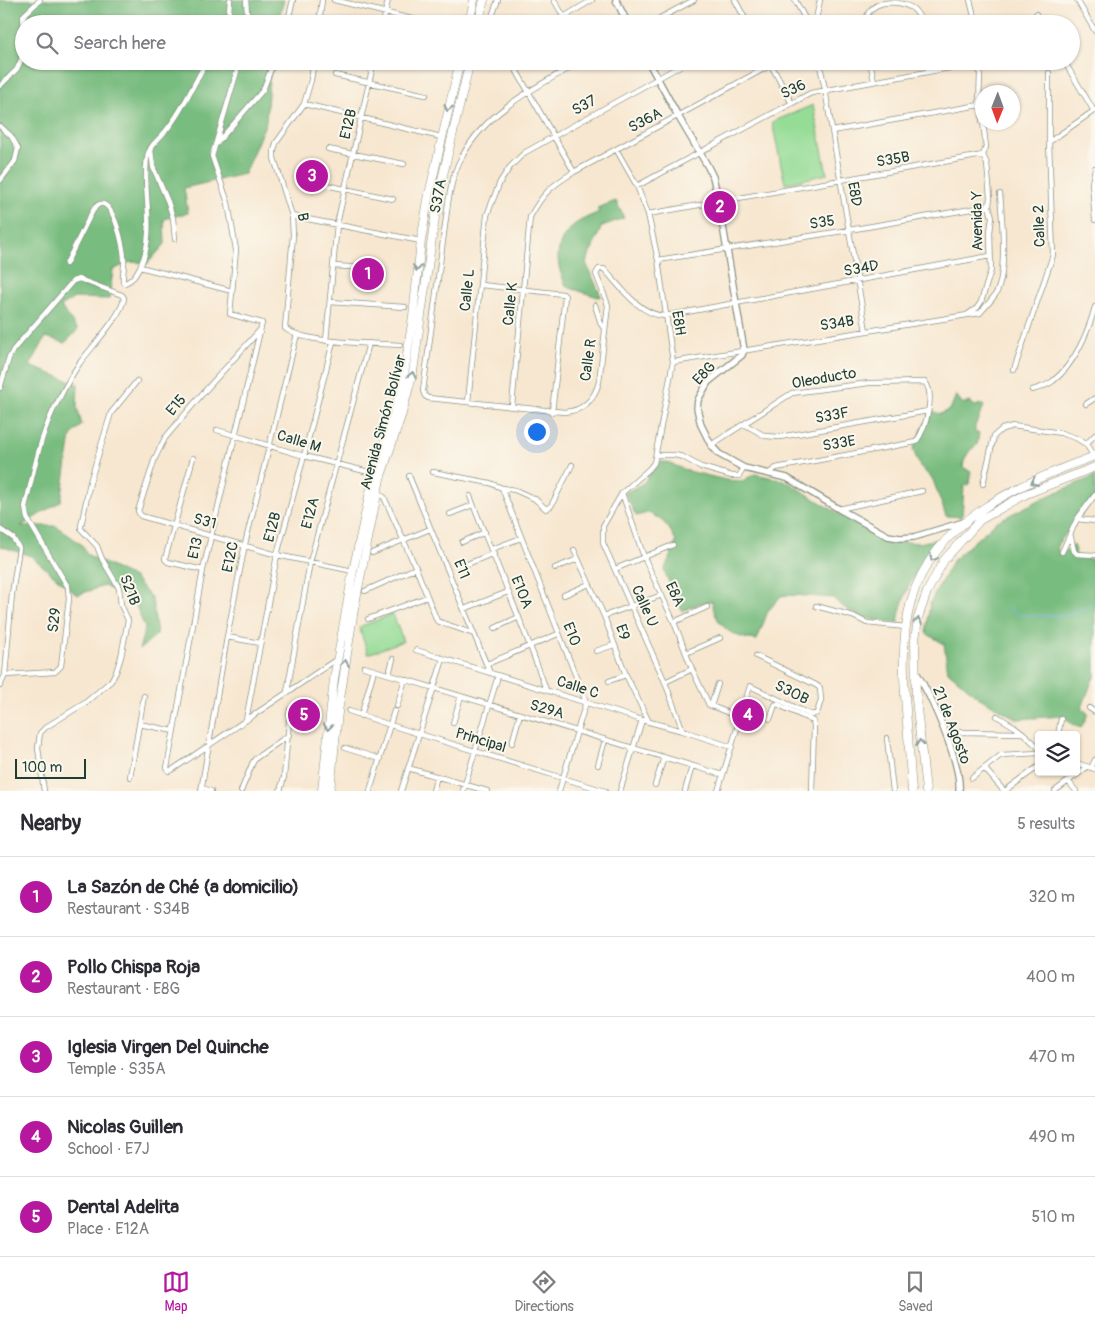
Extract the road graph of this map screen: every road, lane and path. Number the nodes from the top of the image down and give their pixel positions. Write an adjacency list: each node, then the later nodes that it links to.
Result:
1 (40, 0): 22 (street)
2 (230, 0): 23 (street)
3 (246, 0): 24 (street)
4 (293, 0): 25 (street)
5 (322, 0): 26 (street)
6 (334, 0): 21 (street)
7 (388, 0): 21 (street)
8 (474, 0): 28 (main road)
9 (484, 0): 29 (main road)
10 (505, 0): 20 (street)
11 (554, 0): 31 (street)
12 (592, 0): 32 (street)
13 (616, 0): 33 (street)
14 (694, 0): 34 (street)
15 (735, 0): 35 (street)
16 (795, 0): 36 (street)
17 (820, 0): 37 (street)
18 (970, 0): 40 (street)
19 (1077, 0): 41 (street)
20 (498, 2): 30 (street)
21 (385, 13): 27 (street)
22 (24, 15)
23 (228, 15)
24 (247, 15)
25 (289, 15)
26 (320, 15)
27 (394, 15)
28 (471, 15)
29 (480, 15)
30 (493, 15)
31 (563, 15)
32 (567, 15)
33 (624, 15)
34 (666, 15)
35 (743, 15)
36 (803, 15)
37 (817, 15)
38 (867, 15): 39 (street)
39 (917, 15)
40 (974, 15)
41 (1095, 30)
42 (16, 70): 68 (street)
43 (202, 70): 85 (street)
44 (237, 70): 84 (street)
45 (271, 70): 84 (street)
46 (312, 70): 73 (street, B)
47 (372, 70): 66 (street, E12B)
48 (458, 70): 82 (main road, Avenida Simón Bolívar, one-way to 82)
49 (468, 70): 175 (main road, Avenida Simón Bolívar, one-way to 49)
50 (516, 70): 70 (street)
51 (566, 70): 70 (street, S37A)
52 (652, 70): 64 (street)
53 (673, 70): 64 (street, S37)
54 (758, 70): 76 (street, S36A)
55 (774, 70): 72 (street)
56 (821, 70): 69 (street, E8D)
57 (872, 70): 65 (street)
58 (933, 70): 61 (street, S36)
59 (979, 70): 67 (street, Avenida Y)
60 (1070, 70): 75 (street)
61 (928, 71): 65 (street, S36)
62 (1049, 73): 83 (street, Calle 2)
63 (335, 76): 66 (street)
64 (657, 79): 76 (street); 81 (street, S37)
65 (874, 81): 69 (street, S36)
66 (369, 83): 71 (street); 77 (street, E12B)
67 (980, 85)
68 (0, 86)
69 (826, 89): 72 (street, S36); 80 (street, E8D)
70 (528, 92): 81 (street); 144 (street, S37A)
71 (426, 95)
72 (791, 102): 88 (street, S36)
73 (304, 104): 77 (street); 106 (street, B)
74 (975, 106): 80 (street)
75 (1094, 110): 83 (street)
76 (678, 116): 87 (street, S36A); 88 (street)
77 (362, 118): 82 (street); 89 (street, E12B)
78 (0, 126): 94 (street)
79 (984, 130): 90 (street, Avenida Y)
80 (832, 131): 95 (street, E8D)
81 (553, 136): 93 (street); 97 (street, S37)
82 (441, 137): 111 (main road, Avenida Simón Bolívar)
83 (1049, 142): 140 (street, Calle 2)
84 (216, 143): 122 (street)
85 (150, 148): 110 (street); 117 (street)
86 (328, 149): 89 (street)
87 (616, 149): 93 (street, S36A); 98 (street, E8H)
88 (700, 153): 98 (street, S36); 102 (street)
89 (354, 154): 91 (street); 99 (street, E12B)
90 (983, 155): 95 (street, S35B); 104 (street, Avenida Y)
91 (404, 164)
92 (1095, 168): 107 (street)
93 (574, 172): 103 (street, S36A)
94 (0, 181)
95 (840, 181): 102 (street, S35B); 109 (street, E8D)
96 (306, 182): 99 (street)
97 (500, 182): 120 (street, Calle L)
98 (637, 186): 105 (street, E8H)
99 (346, 190): 101 (street); 108 (street, E12B)
100 (1000, 194): 128 (street, S34B)
101 (393, 198)
102 (719, 203): 105 (street, S35B); 112 (street)
103 (537, 205): 121 (street, Calle K)
104 (989, 206): 109 (street, S35); 113 (street, Avenida Y)
105 (648, 214): 114 (street, E8H)
106 (292, 216): 108 (street); 133 (street, B)
107 (1095, 220)
108 (337, 224): 111 (street); 116 (street, E12B)
109 (849, 230): 112 (street, S35); 119 (street, E8D)
110 (175, 239)
111 (421, 241): 169 (main road, Avenida Simón Bolívar, one-way to 169)
112 (726, 250): 114 (street, S35); 124 (street)
113 (990, 256): 119 (street, S34D); 128 (street, Avenida Y)
114 (658, 260): 129 (street, E8H)
115 (66, 264): 117 (street)
116 (334, 266): 118 (street); 123 (street, E12B)
117 (140, 267): 122 (street)
118 (380, 269)
119 (857, 282): 124 (street, S34D); 132 (street, E8D)
120 (480, 285): 121 (street); 146 (street, Calle L)
121 (524, 289): 148 (street, Calle K); 150 (street)
122 (232, 291): 130 (street)
123 (330, 302): 126 (street); 134 (street, E12B)
124 (736, 302): 129 (street, S34D); 138 (street)
125 (595, 305): 131 (street)
126 (405, 306)
127 (1095, 308): 143 (street)
128 (968, 314): 132 (street, S34B)
129 (665, 316): 131 (street, Calle R); 139 (street, E8H)
130 (261, 329): 154 (street, E13); 182 (street, E15)
131 (605, 330): 150 (street, Calle R)
132 (866, 331): 138 (street, S34B)
133 (298, 334): 134 (street); 156 (street, E12C)
134 (326, 341): 135 (street)
135 (333, 342): 136 (street); 159 (street, E12B)
136 (369, 343): 137 (street); 162 (street, E12A)
137 (400, 346)
138 (744, 350): 139 (street, S34B); 157 (street, E8G)
139 (673, 362): 158 (street, E8H)
140 (1014, 370)
141 (137, 381): 321 (street, S21B)
142 (0, 388): 250 (street, S29)
143 (1032, 390)
144 (424, 396): 146 (street, Calle R)
145 (1095, 398): 147 (street)
146 (468, 402): 148 (street, Calle R)
147 (1086, 404)
148 (512, 406): 150 (street, Calle R)
149 (928, 410): 151 (street, S33F); 151 (street, Oleoducto); 168 (street, S33E)
150 (552, 412)
151 (744, 424): 157 (street, Oleoducto)
152 (217, 430): 154 (street, Calle M)
153 (1095, 435): 155 (street)
154 (235, 436): 156 (street, Calle M); 192 (street, E13)
155 (1086, 444): 160 (street); 172 (street)
156 (270, 445): 159 (street, Calle M); 196 (street, E12C)
157 (711, 445): 164 (street, E8G)
158 (656, 455): 164 (street); 176 (street, E8H)
159 (304, 456): 162 (street, Calle M); 202 (street, E12B)
160 (1094, 456): 166 (main road)
161 (193, 458): 187 (street)
162 (336, 464): 169 (street, Calle M); 206 (street, E12A)
163 (572, 465): 173 (street)
164 (744, 468): 168 (street, E8G)
165 (1095, 468): 171 (main road)
166 (1060, 470): 171 (main road); 186 (main road, one-way to 186)
167 (433, 472): 173 (street)
168 (769, 473): 181 (street, E8G)
169 (374, 474): 212 (main road, Avenida Simón Bolívar)
170 (409, 476): 189 (street, E11)
171 (1064, 480): 247 (main road, one-way to 171)
172 (983, 484)
173 (502, 488): 193 (street, E10)
174 (922, 491): 181 (street)
175 (377, 493): 194 (street); 326 (main road, Avenida Simón Bolívar, one-way to 175)
176 (622, 493): 204 (street, E8A); 210 (street, Calle U)
177 (1095, 495): 179 (street)
178 (470, 496): 180 (street, E10A)
179 (1092, 500): 184 (street)
180 (473, 505): 183 (street); 190 (street, E10A)
181 (839, 510): 186 (street, E8G)
182 (139, 514): 187 (street, S31)
183 (450, 514)
184 (1077, 519): 185 (street); 191 (street)
185 (1095, 521)
186 (964, 522): 227 (main road, one-way to 227)
187 (174, 526): 192 (street, S31); 211 (street)
188 (0, 528): 250 (street)
189 (430, 529): 194 (street); 222 (street, E11)
190 (485, 532): 195 (street); 199 (street, E10A)
191 (1070, 532): 200 (street); 203 (street)
192 (210, 536): 196 (street, S31); 211 (street, E13)
193 (521, 538): 199 (street); 230 (street, E10)
194 (403, 540): 201 (street); 208 (street)
195 (462, 542)
196 (245, 544): 202 (street, S31); 231 (street, E12C)
197 (673, 544): 204 (street)
198 (574, 550): 205 (street, E9)
199 (493, 551): 207 (street); 215 (street, E10A)
200 (1062, 552)
201 (372, 553)
202 (277, 555): 206 (street, S31); 233 (street, E12B)
203 (1095, 555)
204 (644, 557): 210 (street); 217 (street, E8A)
205 (578, 559): 209 (street); 213 (street, E9)
206 (310, 562): 212 (street, S31); 260 (street, E12A)
207 (465, 565)
208 (416, 568): 214 (street); 218 (street)
209 (555, 568)
210 (615, 569): 219 (street, Calle U)
211 (203, 570): 284 (street, E13)
212 (353, 572): 240 (main road, Avenida Simón Bolívar)
213 (589, 584): 216 (street); 223 (street, E9)
214 (365, 591)
215 (508, 592): 222 (street); 224 (street, E10A)
216 (564, 595)
217 (662, 595): 219 (street); 226 (street, E8A)
218 (427, 597): 225 (street); 229 (street)
219 (632, 606): 223 (street); 255 (street, Calle U)
220 (816, 606): 227 (street)
221 (707, 607): 226 (street)
222 (464, 609): 229 (street, E11)
223 (604, 616): 234 (street, E9)
224 (519, 617): 228 (street); 235 (street, E10A)
225 (368, 619)
226 (674, 622): 238 (street, E8A)
227 (907, 627): 339 (main road)
228 (495, 628)
229 (474, 634): 243 (street, E11)
230 (558, 634): 235 (street); 263 (street, E10)
231 (226, 637): 233 (street); 295 (street, E12C)
232 (720, 638): 238 (street)
233 (260, 643): 278 (street, E12B)
234 (614, 645): 237 (street); 251 (street, E9)
235 (532, 646): 243 (street); 259 (street, E10A)
236 (416, 650): 242 (street, Calle C)
237 (596, 652)
238 (686, 653): 245 (street, E8A)
239 (756, 656): 275 (street, S30B)
240 (338, 659): 260 (street); 325 (main road, Avenida Simón Bolívar, one-way to 325)
241 (393, 659): 249 (street)
242 (443, 660): 248 (street, Calle C); 258 (street)
243 (487, 664): 248 (street, E11)
244 (364, 667): 246 (street, S29A)
245 (692, 669): 255 (street); 266 (street, E8A)
246 (374, 670): 249 (street, S29A); 273 (street)
247 (915, 670): 340 (main road, one-way to 247); 341 (street, 21 de Agosto)
248 (490, 673): 252 (street, Calle C)
249 (388, 674): 253 (street, S29A)
250 (5, 675): 257 (street)
251 (626, 675): 254 (street); 280 (street, E9)
252 (498, 676): 259 (street, Calle C); 264 (street)
253 (405, 680): 258 (street, S29A); 265 (street)
254 (609, 681)
255 (665, 682): 286 (street, Calle U)
256 (718, 684): 266 (street)
257 (0, 686)
258 (434, 688): 262 (street, S29A); 291 (street)
259 (546, 690): 263 (street, Calle C)
260 (287, 692): 278 (street)
261 (144, 696): 282 (street)
262 (461, 696): 264 (street, S29A); 281 (street)
263 (586, 702): 279 (street, Calle C); 285 (street)
264 (490, 705): 272 (street, S29A); 300 (street)
265 (397, 706)
266 (710, 706): 275 (street)
267 (1089, 708): 271 (street)
268 (290, 710): 290 (street)
269 (349, 710): 273 (street, Principal)
270 (394, 711): 283 (street)
271 (1095, 712)
272 (520, 714): 285 (street, S29A); 294 (street)
273 (361, 716): 283 (street, Principal)
274 (997, 716): 289 (street)
275 (741, 718): 297 (street)
276 (770, 719): 337 (street)
277 (1061, 719): 287 (street)
278 (246, 720): 295 (street)
279 (642, 720): 280 (street, Calle C); 299 (street)
280 (649, 722): 286 (street, Calle C)
281 (453, 723)
282 (139, 724): 284 (street); 313 (street)
283 (390, 725): 291 (street, Principal); 303 (street)
284 (174, 731): 295 (street, E13)
285 (576, 731): 293 (street, S29A); 314 (street)
286 (683, 731): 297 (street, Calle C)
287 (1059, 731)
288 (960, 732): 289 (street)
289 (1023, 734): 296 (street)
290 (289, 735): 323 (street); 324 (street)
291 (420, 735): 300 (street, Principal); 307 (street)
292 (887, 738): 338 (street)
293 (605, 740): 299 (street, S29A); 305 (street)
294 (512, 743)
295 (210, 744): 319 (street, E12C)
296 (1035, 744)
297 (732, 747): 311 (street)
298 (345, 748): 303 (street)
299 (634, 748): 302 (street, S29A); 334 (street)
300 (475, 751): 314 (street, Principal); 317 (street)
301 (1035, 753): 309 (street)
302 (664, 758): 306 (street, S29A); 318 (street)
303 (380, 759): 327 (street)
304 (1095, 760): 308 (street)
305 (598, 765)
306 (692, 766): 311 (street, S29A); 335 (street)
307 (408, 768): 312 (street); 328 (street)
308 (1091, 768): 316 (street)
309 (985, 769): 315 (street); 342 (street)
310 (1035, 769): 342 (street)
311 (723, 775): 336 (street)
312 (437, 776): 317 (street); 329 (street)
313 (130, 777)
314 (562, 778): 320 (street, Principal); 332 (street)
315 (972, 778)
316 (1068, 781): 343 (street); 344 (street)
317 (464, 784): 330 (street); 331 (street)
318 (655, 785)
319 (202, 789): 322 (street)
320 (593, 789): 333 (street, Principal)
321 (44, 791)
322 (211, 791)
323 (241, 791)
324 (280, 791)
325 (322, 791)
326 (330, 791)
327 (370, 791)
328 (401, 791)
329 (434, 791)
330 (463, 791)
331 (487, 791)
332 (559, 791)
333 (606, 791)
334 (620, 791)
335 (685, 791)
336 (718, 791)
337 (812, 791)
338 (893, 791)
339 (912, 791)
340 (926, 791)
341 (959, 791)
342 (1004, 791)
343 (1055, 791)
344 (1076, 791)

